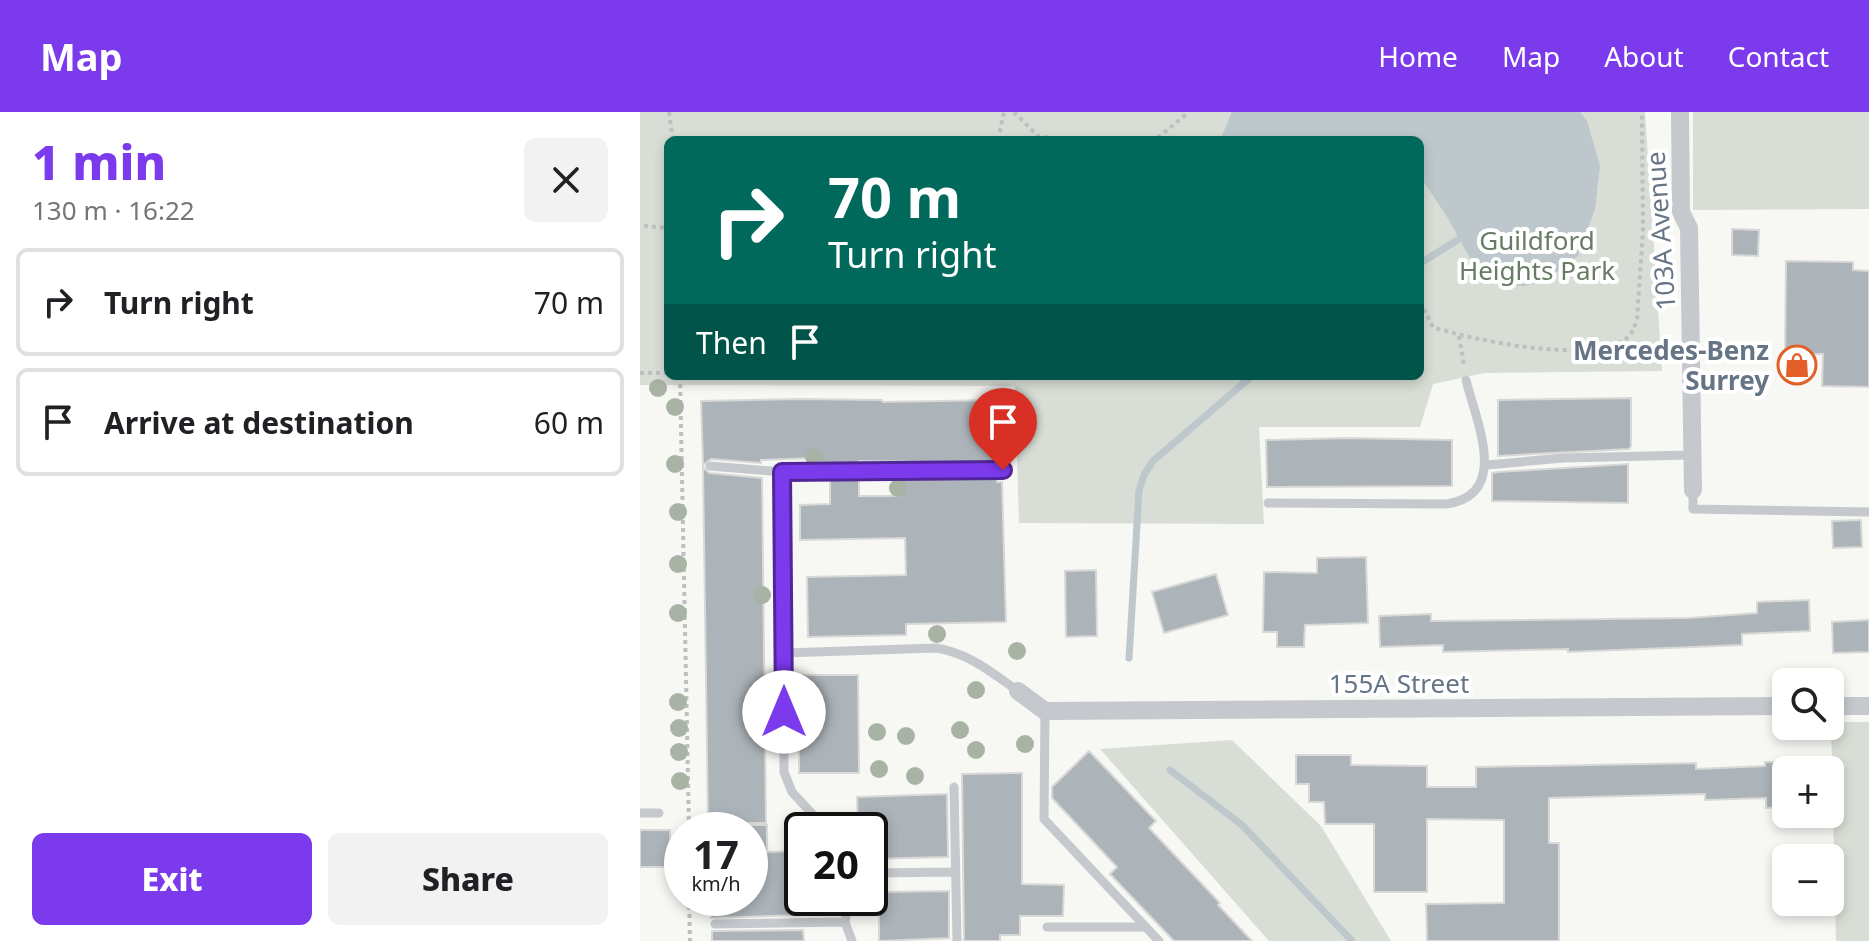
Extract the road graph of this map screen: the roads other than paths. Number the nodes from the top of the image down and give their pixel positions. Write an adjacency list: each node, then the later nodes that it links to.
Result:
1 (1680, 112): 3 (street, 103A Avenue)
2 (1466, 380): 4 (lane)
3 (1691, 455): 4 (lane); 8 (street, 103A Avenue)
4 (1487, 465): 9 (lane)
5 (710, 466): 7 (lane)
6 (1003, 470): 7 (lane)
7 (782, 472): 11 (lane)
8 (1693, 490): 10 (lane)
9 (1268, 503)
10 (1869, 512)
11 (784, 653): 12 (lane); 18 (lane)
12 (1018, 691): 16 (street)
13 (1772, 706): 16 (street, 155A Street)
14 (1844, 706): 15 (street)
15 (1869, 706)
16 (1045, 711): 27 (lane)
17 (954, 787): 21 (lane)
18 (810, 812)
19 (640, 813): 20 (lane)
20 (659, 813)
21 (955, 872): 22 (lane); 29 (lane)
22 (888, 873)
23 (846, 916): 24 (lane)
24 (845, 922): 25 (lane); 28 (lane)
25 (715, 924)
26 (1047, 927): 27 (lane)
27 (1146, 927): 30 (lane)
28 (852, 941)
29 (957, 941)
30 (1159, 941)

